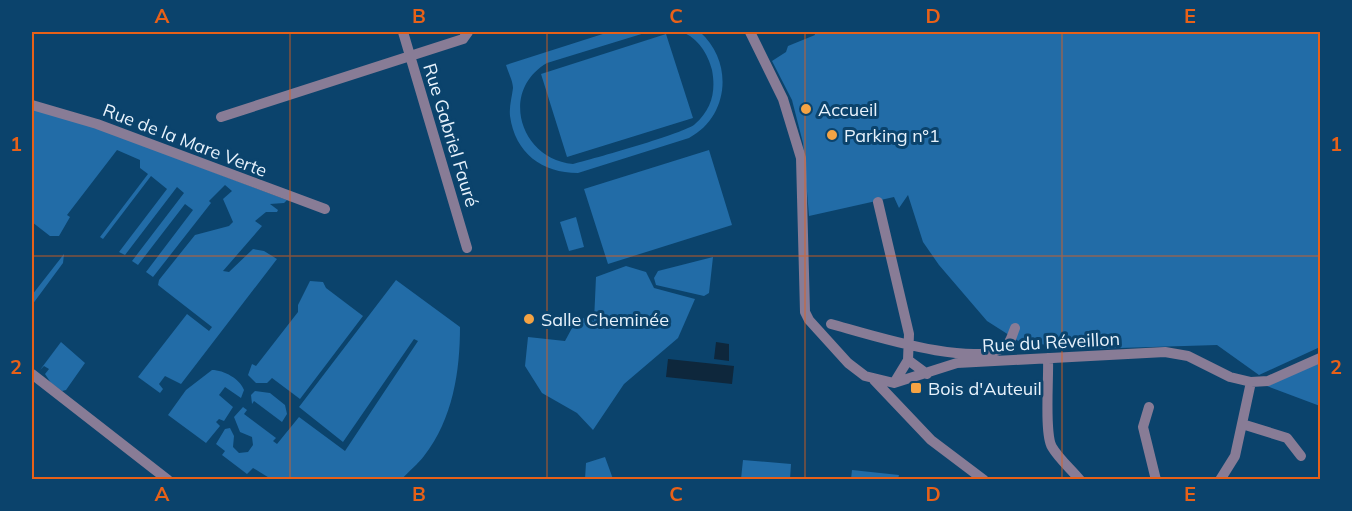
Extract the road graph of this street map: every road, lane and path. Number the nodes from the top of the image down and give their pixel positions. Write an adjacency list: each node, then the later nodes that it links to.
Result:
1 (403, 32): 4 (street, Rue Gabriel Fauré)
2 (468, 32): 4 (street)
3 (750, 32): 18 (street, Rue du Réveillon)
4 (411, 57): 6 (street); 9 (street, Rue Gabriel Fauré)
5 (32, 105): 8 (street, Rue de la Mare Verte)
6 (220, 117)
7 (878, 202): 12 (street)
8 (325, 209)
9 (467, 248)
10 (831, 324): 12 (street)
11 (1014, 328): 12 (street)
12 (910, 346): 15 (street)
13 (1048, 358): 17 (street, Rue du Réveillon); 19 (street, Rue du Réveillon); 26 (street)
14 (1320, 358): 19 (street)
15 (908, 360): 17 (street); 20 (street)
16 (32, 374): 24 (street)
17 (927, 374): 20 (street, Rue du Réveillon)
18 (874, 380): 20 (street, Rue du Réveillon); 25 (street)
19 (1251, 382): 22 (street)
20 (894, 383)
21 (1149, 406): 27 (street)
22 (1242, 424): 23 (street); 28 (street)
23 (1301, 456)
24 (168, 480)
25 (984, 480)
26 (1080, 480)
27 (1156, 480)
28 (1220, 480)

